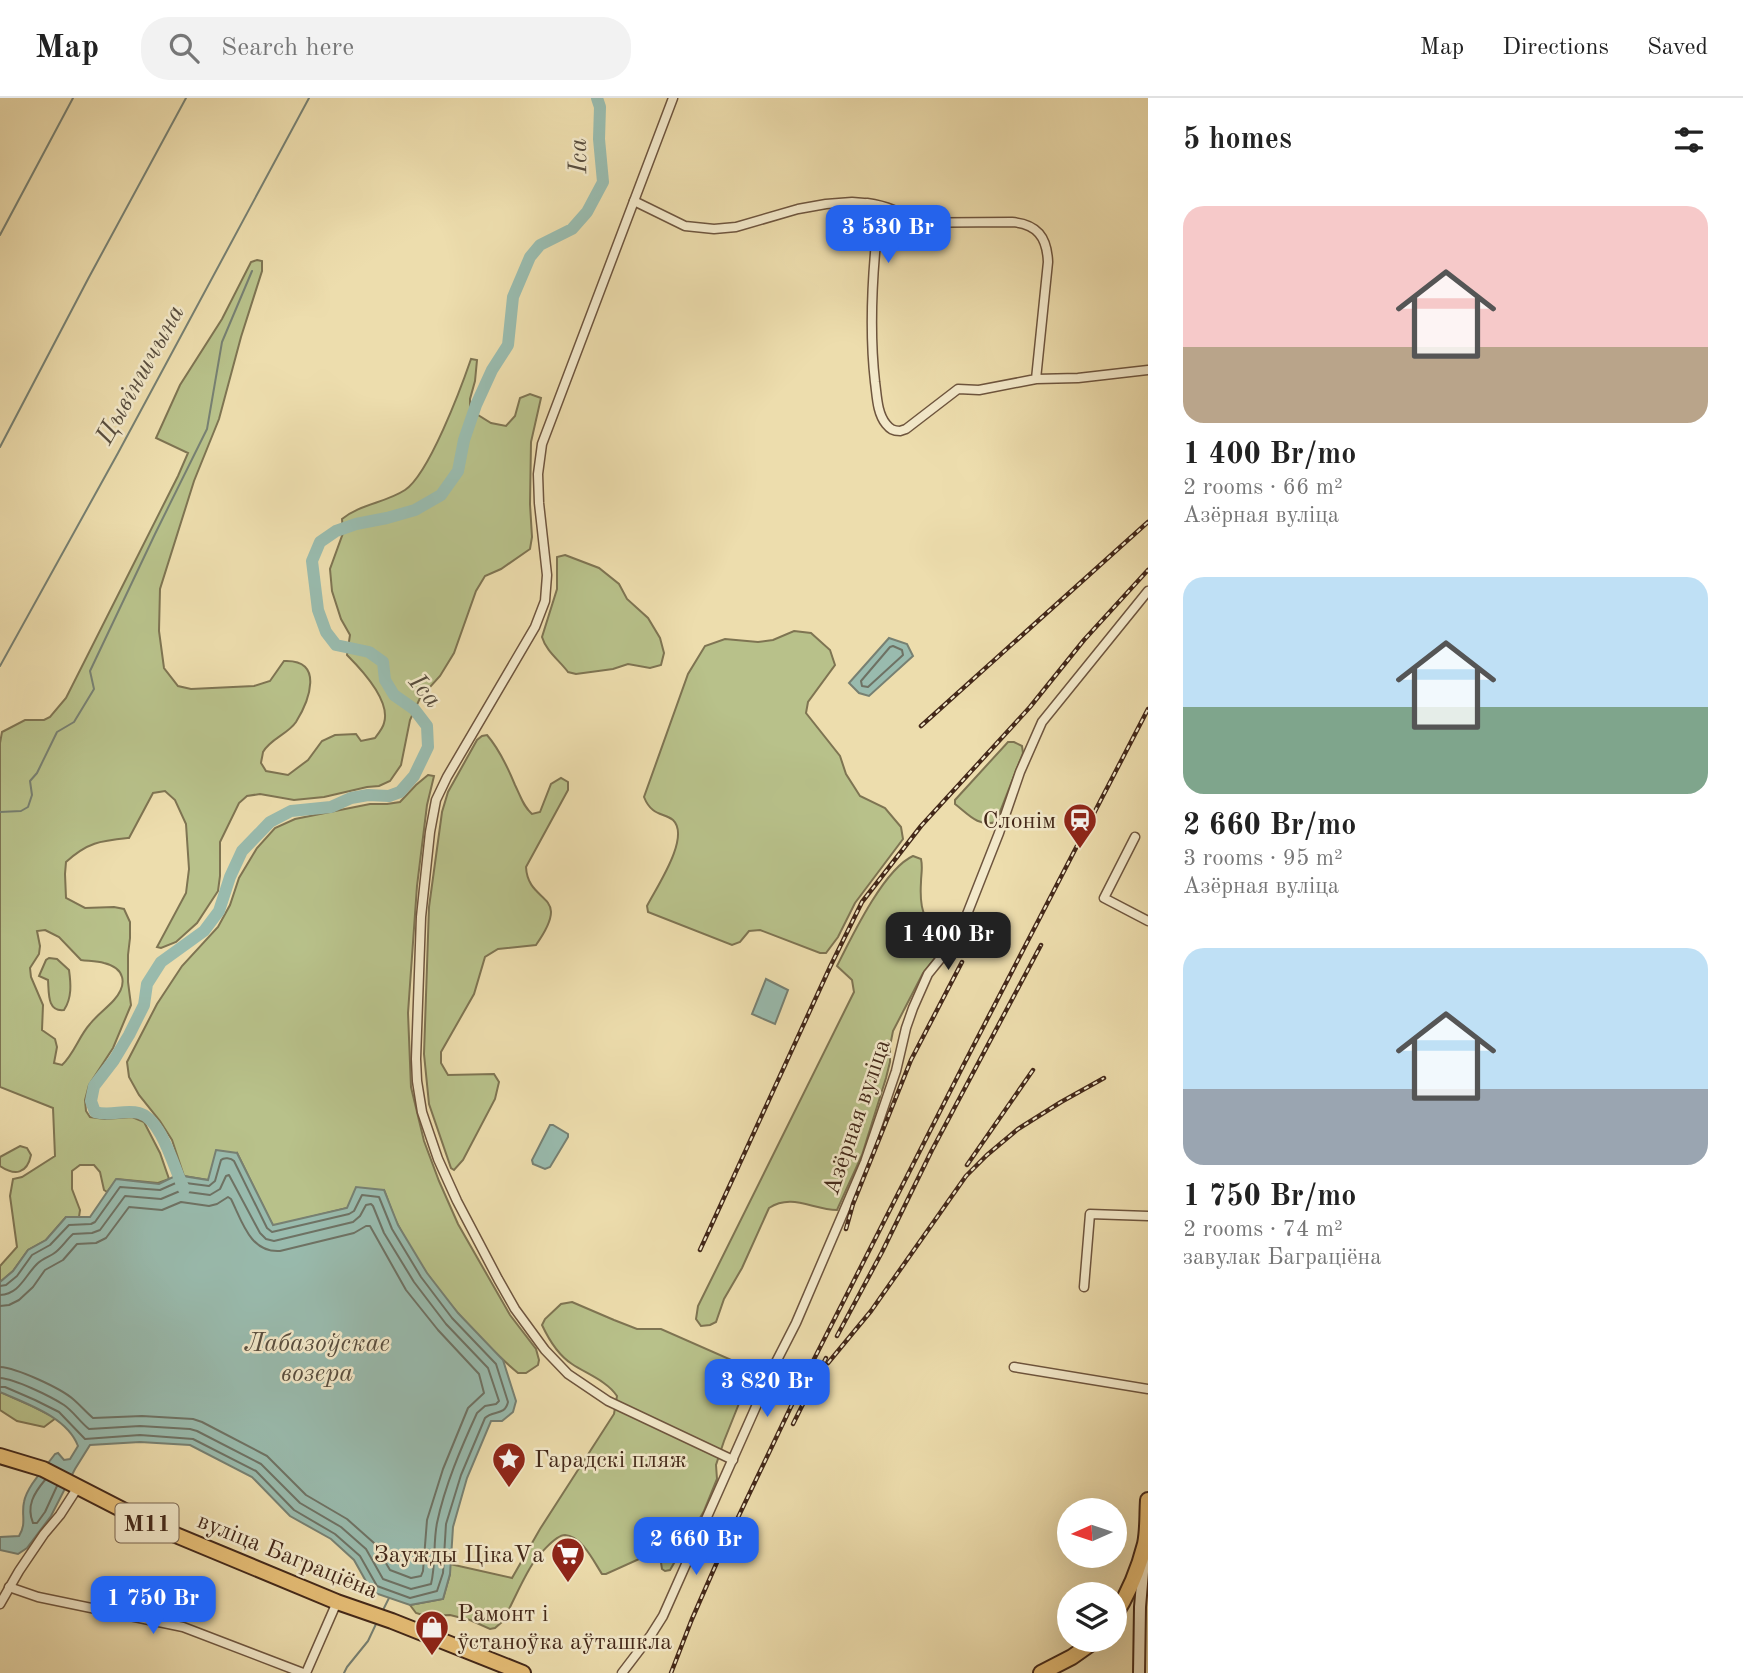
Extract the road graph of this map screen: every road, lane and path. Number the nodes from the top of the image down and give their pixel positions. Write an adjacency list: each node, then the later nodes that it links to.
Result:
1 (673, 98): 2 (street)
2 (634, 201): 3 (street); 16 (street)
3 (864, 203): 4 (street); 5 (street)
4 (878, 223): 5 (street); 7 (street)
5 (916, 223): 7 (street)
6 (1148, 370): 7 (street)
7 (1036, 379)
8 (1148, 591): 16 (street, Азёрная вуліца)
9 (1135, 837): 10 (street)
10 (1148, 921)
11 (1148, 1216): 12 (street)
12 (1084, 1287)
13 (1014, 1367): 14 (street)
14 (1148, 1389)
15 (0, 1456): 17 (highway, вуліца Баграціёна / М11)
16 (733, 1460): 31 (street, Азёрная вуліца)
17 (74, 1484): 21 (street); 23 (highway, вуліца Баграціёна / М11)
18 (1148, 1500): 19 (highway)
19 (1147, 1521): 20 (highway)
20 (1145, 1542): 22 (highway); 25 (main road)
21 (9, 1587): 24 (street); 29 (street)
22 (1127, 1590)
23 (337, 1602): 29 (street); 30 (highway, вуліца Баграціёна / М11)
24 (0, 1604)
25 (1140, 1607): 26 (main road); 27 (main road)
26 (1127, 1609)
27 (1144, 1642): 33 (main road)
28 (1079, 1652): 32 (highway)
29 (304, 1673)
30 (523, 1673)
31 (622, 1673)
32 (1041, 1673)
33 (1139, 1673)

